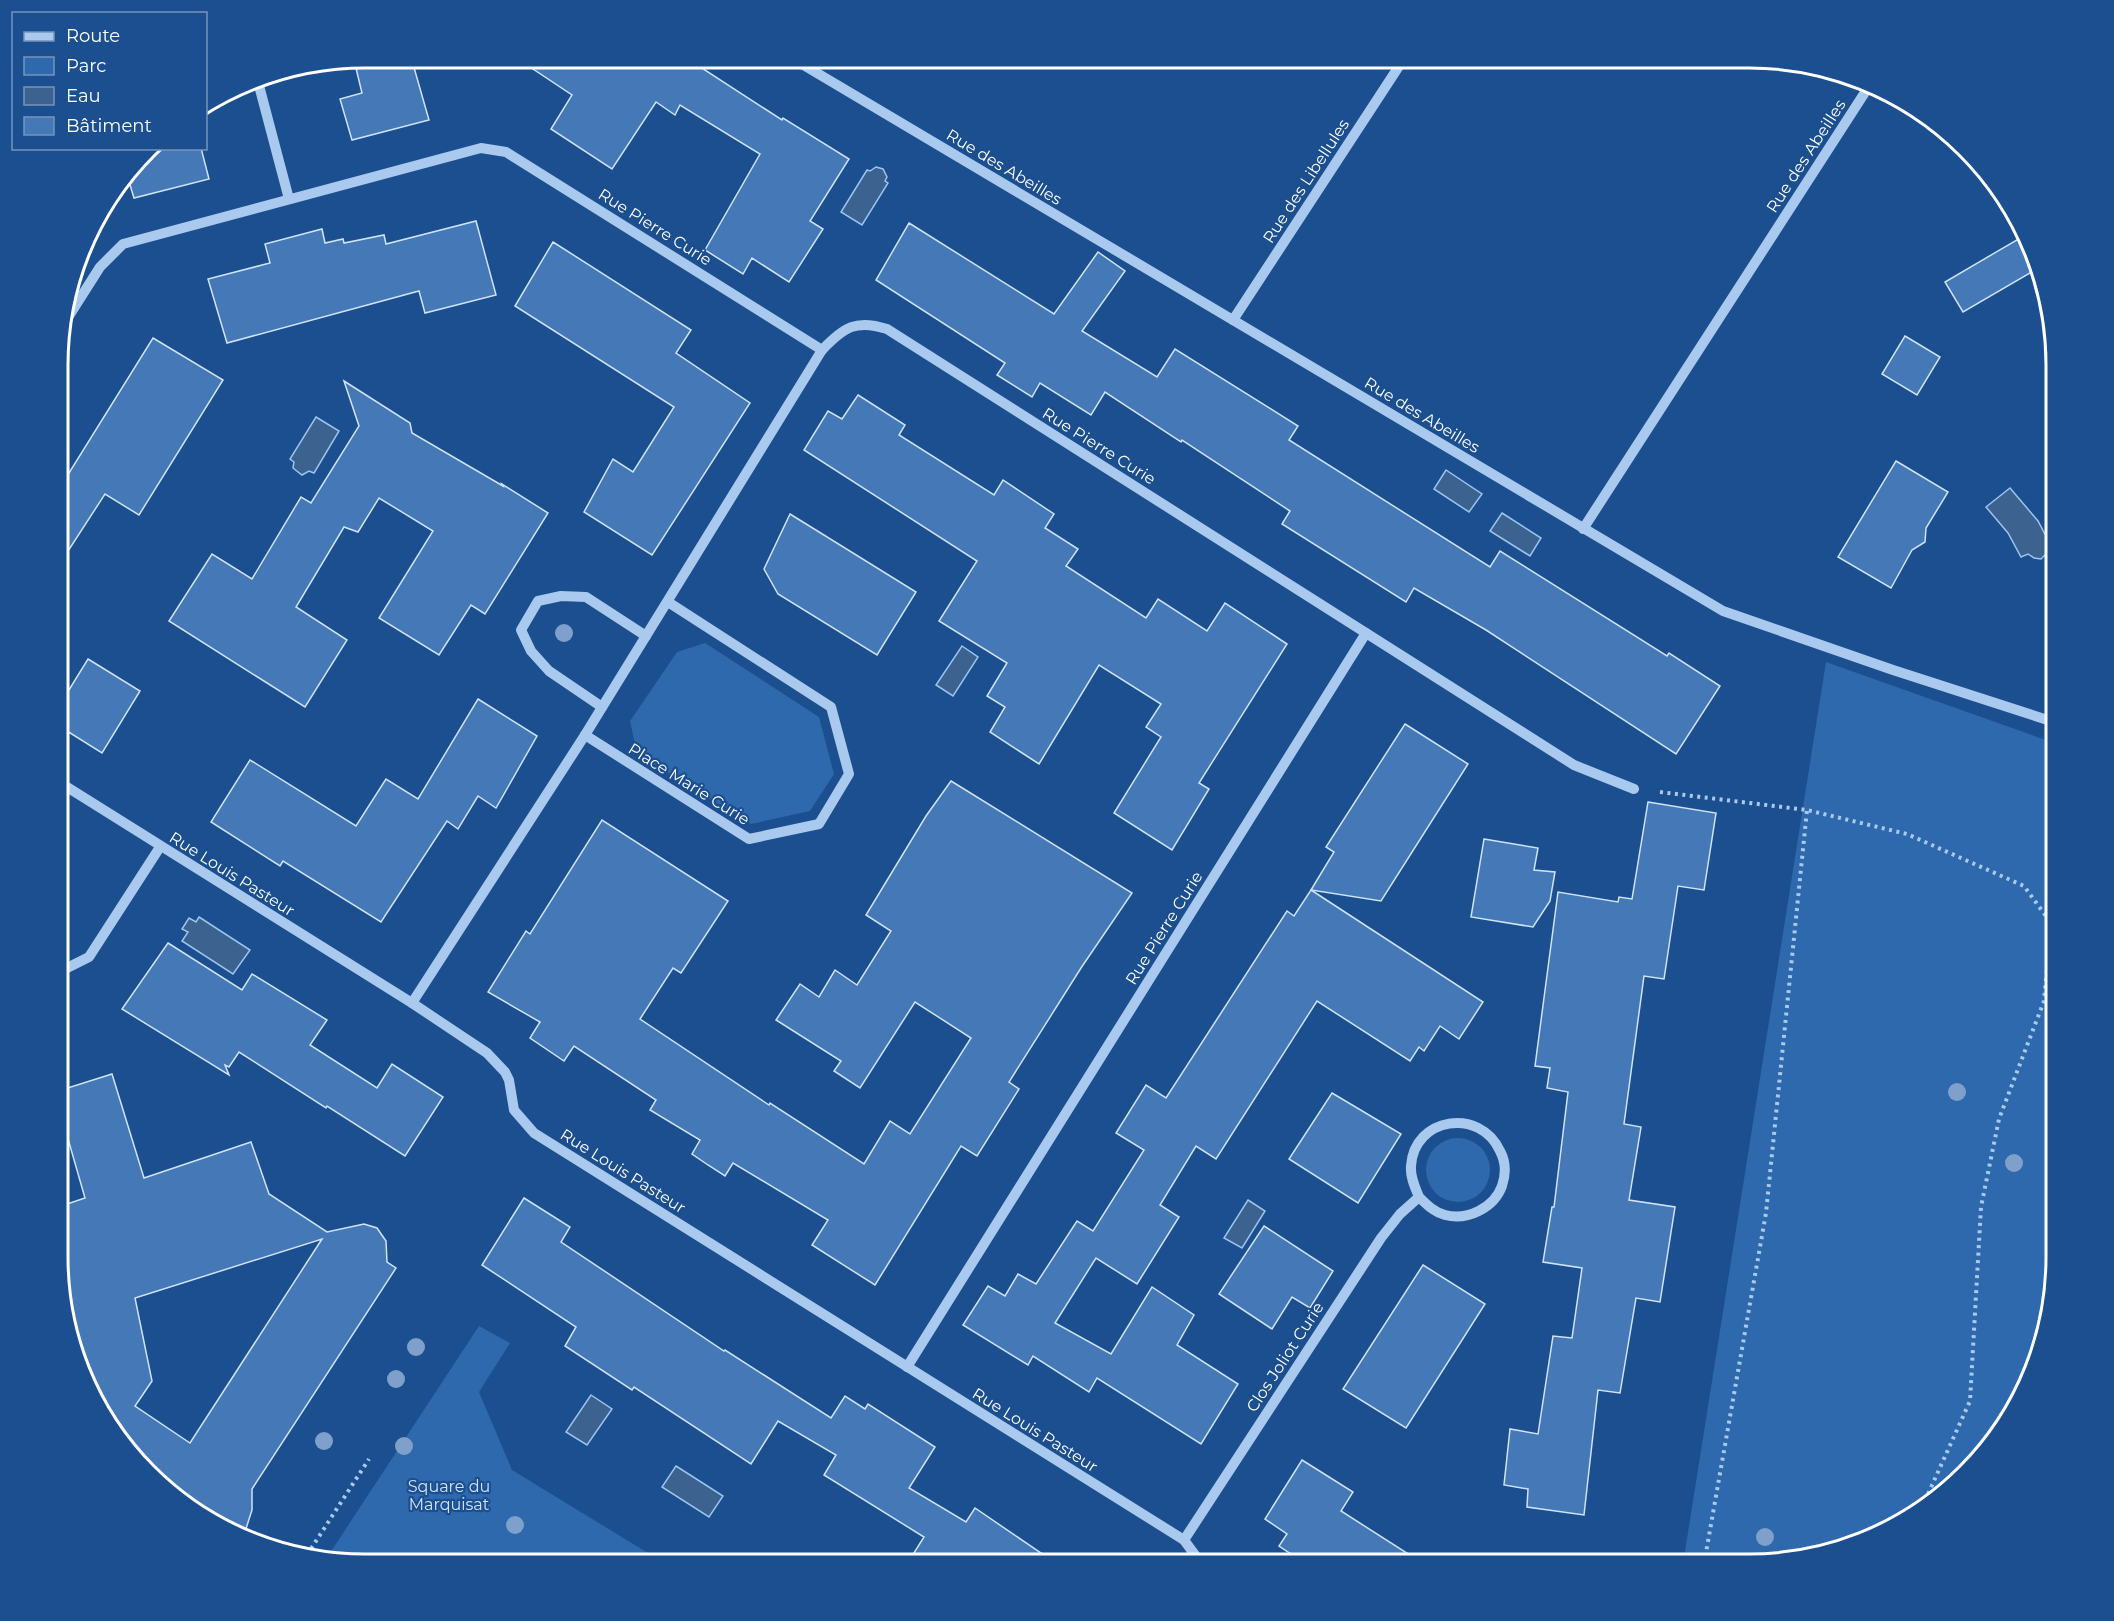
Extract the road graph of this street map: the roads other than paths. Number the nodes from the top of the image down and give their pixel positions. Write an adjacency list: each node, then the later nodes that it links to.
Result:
1 (808, 68): 7 (street, Rue des Abeilles)
2 (1398, 68): 7 (street, Rue des Libellules)
3 (259, 87): 5 (street)
4 (1866, 91): 9 (street, Rue des Abeilles)
5 (289, 199): 6 (street, Rue Pierre Curie); 8 (street, Rue Pierre Curie)
6 (72, 310)
7 (1233, 321): 9 (street, Rue des Abeilles)
8 (822, 350): 10 (street); 11 (street, Rue Pierre Curie)
9 (1583, 529): 14 (street)
10 (668, 602): 12 (street); 15 (street, Place Marie Curie)
11 (1366, 633): 17 (street); 22 (street, Rue Pierre Curie)
12 (646, 636): 13 (street); 13 (street)
13 (602, 707): 15 (street)
14 (2046, 719)
15 (585, 735): 20 (street)
16 (68, 788): 18 (street, Rue Louis Pasteur)
17 (1634, 789)
18 (160, 847): 19 (street); 20 (street, Rue Louis Pasteur)
19 (68, 965)
20 (412, 1003): 22 (street, Rue Louis Pasteur)
21 (1419, 1197): 21 (street); 23 (street, Clos Joliot Curie)
22 (907, 1367): 23 (street, Rue Louis Pasteur)
23 (1184, 1540): 24 (street, Rue Louis Pasteur)
24 (1194, 1554)

